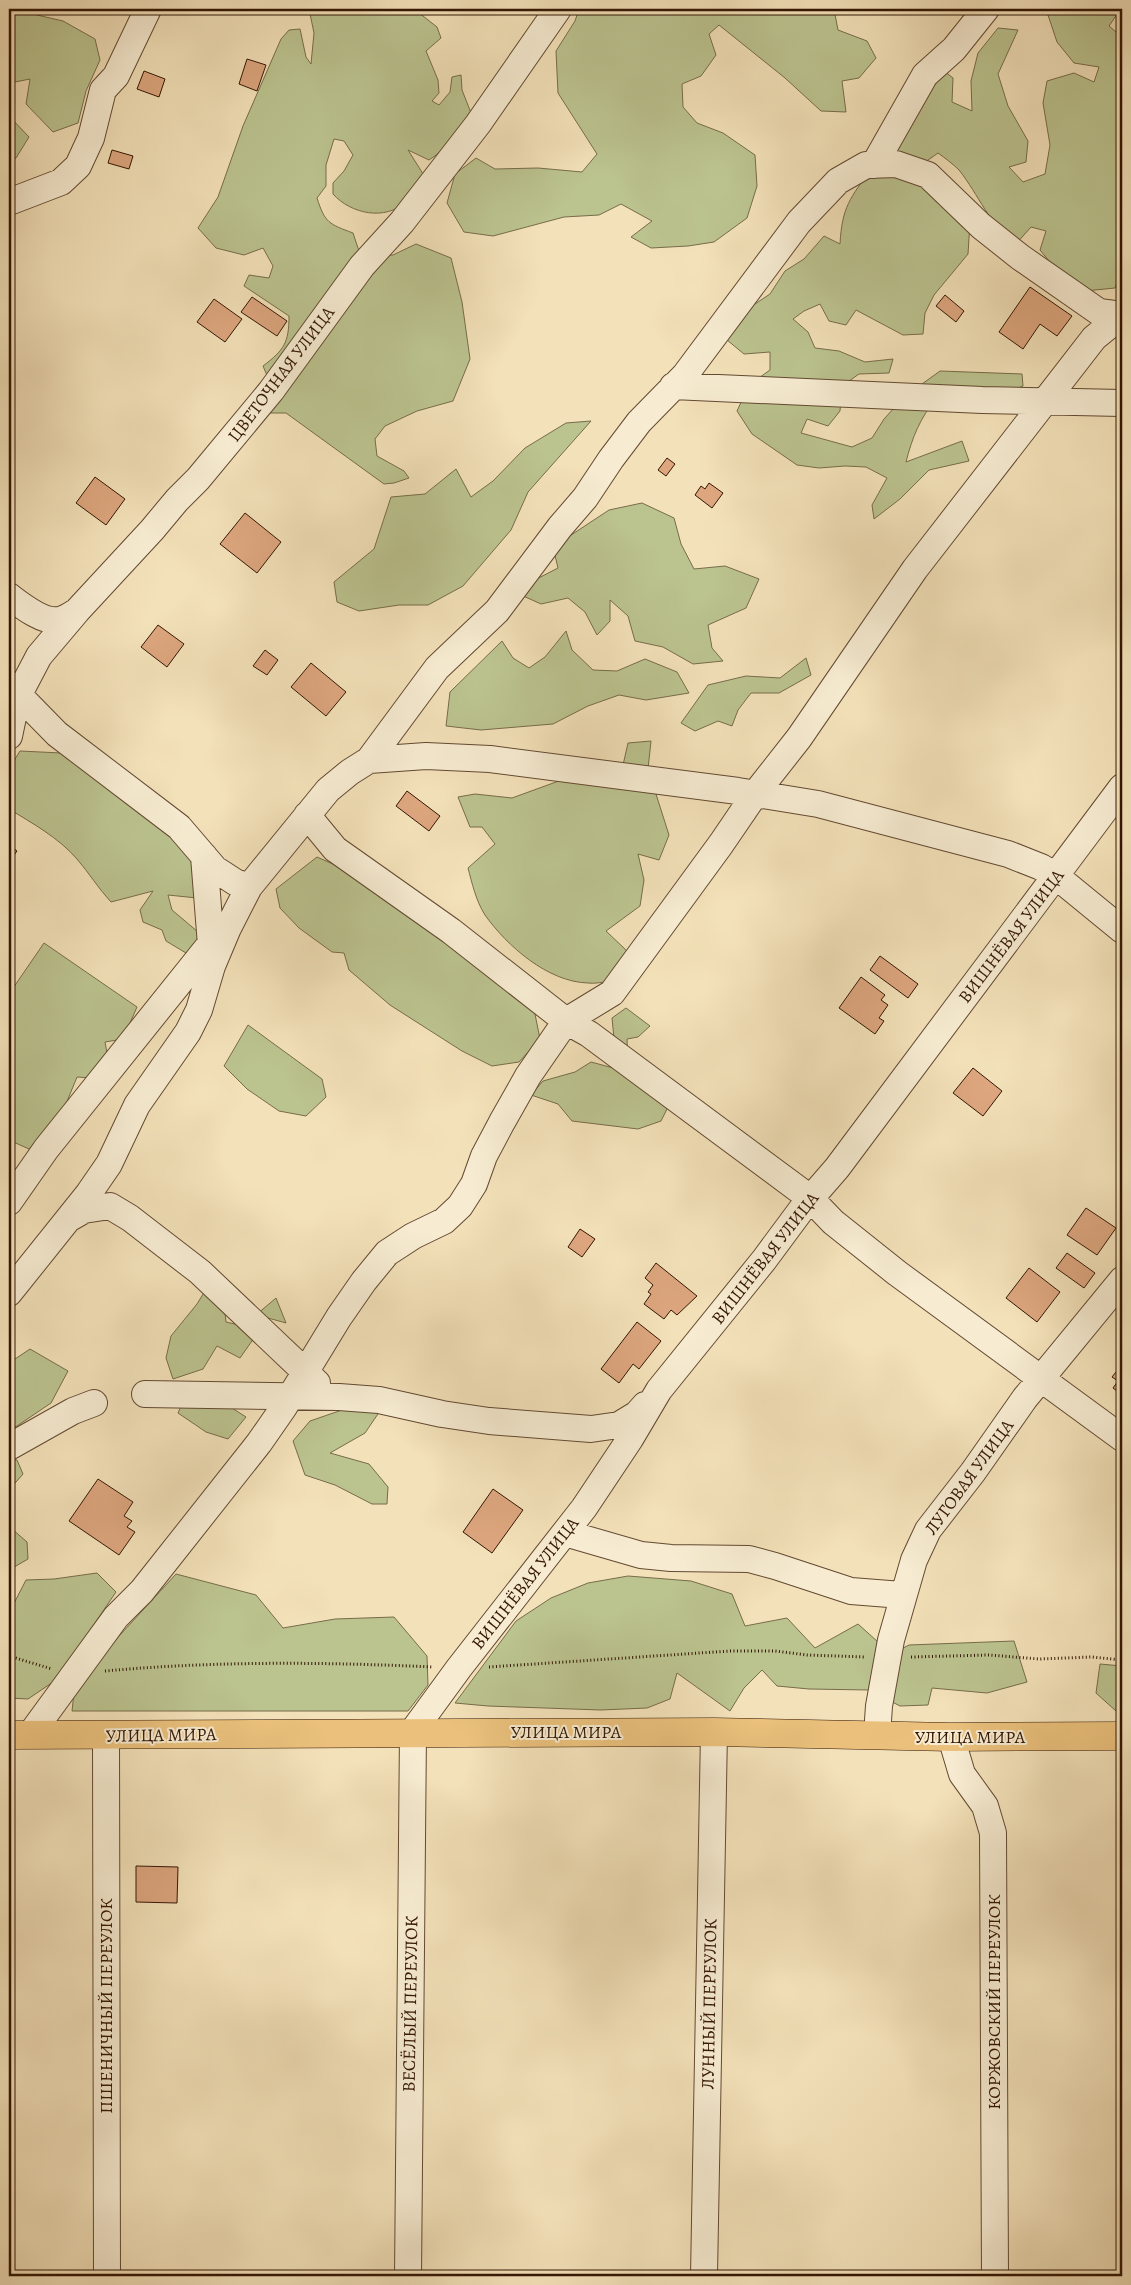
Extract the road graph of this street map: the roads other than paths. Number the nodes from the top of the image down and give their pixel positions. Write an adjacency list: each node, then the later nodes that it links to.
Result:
1 (148, 9): 5 (street)
2 (558, 9): 11 (street, ЦВЕТОЧНАЯ УЛИЦА)
3 (986, 9): 4 (street)
4 (874, 165): 6 (street); 7 (street)
5 (9, 202)
6 (1122, 316): 8 (street)
7 (673, 386): 8 (street); 14 (street)
8 (1046, 401): 9 (street); 16 (street)
9 (1122, 403)
10 (9, 596): 11 (street)
11 (77, 611): 12 (street, ЦВЕТОЧНАЯ УЛИЦА)
12 (14, 690): 13 (street, ЦВЕТОЧНАЯ УЛИЦА); 18 (street)
13 (9, 736)
14 (369, 760): 16 (street); 17 (street)
15 (1122, 787): 19 (street, ВИШНЁВАЯ УЛИЦА)
16 (755, 794): 19 (street); 23 (street)
17 (307, 815): 20 (street); 23 (street)
18 (204, 856): 20 (street); 22 (street)
19 (1056, 876): 21 (street); 24 (street, ВИШНЁВАЯ УЛИЦА)
20 (249, 887): 22 (street)
21 (1122, 930)
22 (212, 954): 25 (street); 26 (street)
23 (566, 1021): 24 (street); 29 (street)
24 (810, 1198): 30 (street); 31 (street, ВИШНЁВАЯ УЛИЦА)
25 (9, 1202)
26 (68, 1219): 28 (street); 29 (street)
27 (1122, 1280): 30 (street, ЛУГОВАЯ УЛИЦА)
28 (9, 1293)
29 (306, 1371): 33 (street); 34 (street)
30 (1040, 1379): 36 (street); 39 (street, ЛУГОВАЯ УЛИЦА)
31 (659, 1390): 34 (street); 38 (street, ВИШНЁВАЯ УЛИЦА)
32 (145, 1394): 33 (street)
33 (291, 1396): 34 (street); 42 (street)
34 (339, 1396)
35 (94, 1402): 37 (street)
36 (1122, 1438)
37 (9, 1447)
38 (565, 1533): 39 (street); 40 (street, ВИШНЁВАЯ УЛИЦА)
39 (902, 1595): 43 (street, ЛУГОВАЯ УЛИЦА)
40 (413, 1732): 41 (main road, УЛИЦА МИРА); 44 (main road, УЛИЦА МИРА); 48 (street, ВЕСЁЛЫЙ ПЕРЕУЛОК)
41 (714, 1732): 43 (main road, УЛИЦА МИРА); 49 (street, ЛУННЫЙ ПЕРЕУЛОК)
42 (19, 1735): 44 (main road, УЛИЦА МИРА)
43 (877, 1735): 46 (main road, УЛИЦА МИРА)
44 (106, 1736): 47 (street, ПШЕНИЧНЫЙ ПЕРЕУЛОК)
45 (1122, 1736): 46 (main road, УЛИЦА МИРА)
46 (951, 1737): 50 (street, КОРЖОВСКИЙ ПЕРЕУЛОК)
47 (107, 2276)
48 (408, 2276)
49 (704, 2276)
50 (995, 2276)

